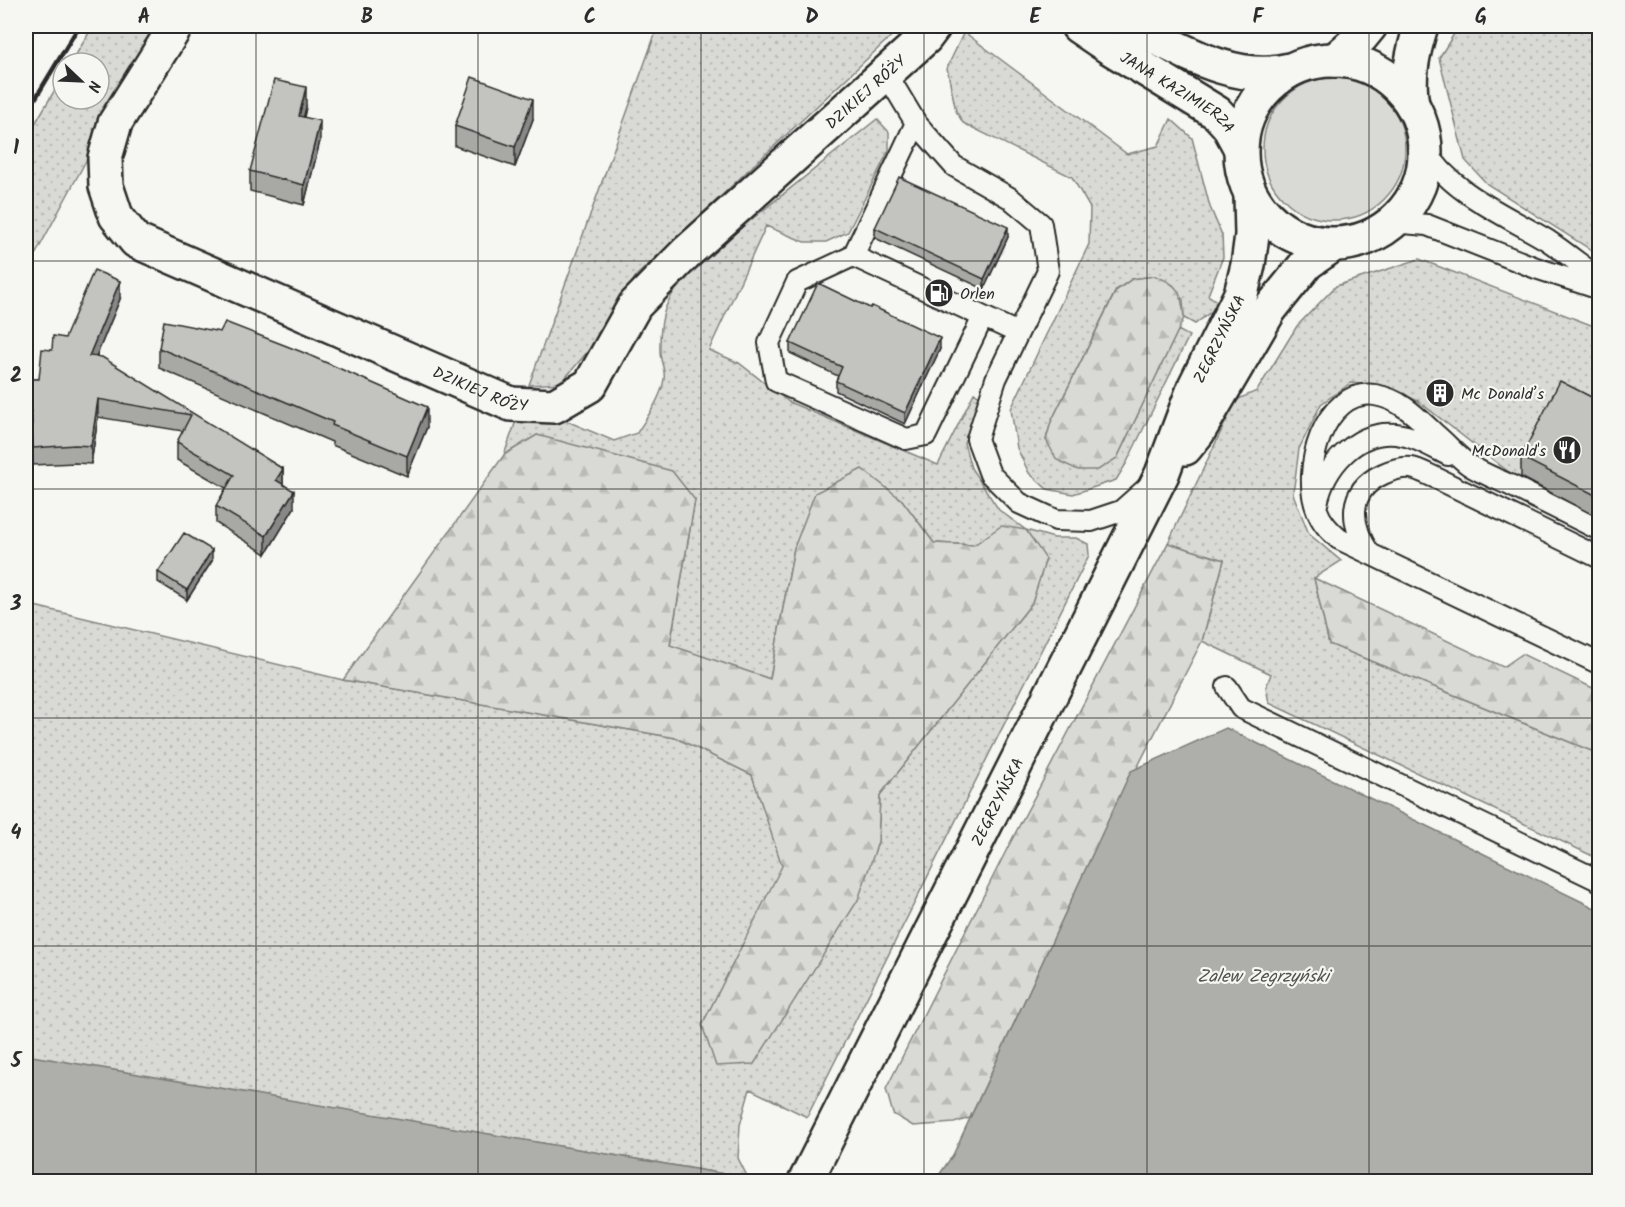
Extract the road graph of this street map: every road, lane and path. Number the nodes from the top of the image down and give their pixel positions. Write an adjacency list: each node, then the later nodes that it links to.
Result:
1 (176, 26): 9 (main road, DZIKIEJ RÓŻY)
2 (934, 26): 9 (main road, DZIKIEJ RÓŻY)
3 (1078, 26): 12 (main road, JANA KAZIMIERZA)
4 (1133, 26): 8 (main road, JANA KAZIMIERZA)
5 (1370, 26): 7 (main road)
6 (1421, 26): 10 (main road)
7 (1335, 60): 8 (main road); 10 (main road)
8 (1290, 70): 12 (main road)
9 (886, 73): 11 (lane)
10 (1412, 104): 13 (main road)
11 (916, 123): 17 (lane); 21 (lane)
12 (1240, 147): 14 (main road)
13 (1425, 149): 15 (main road); 18 (lane)
14 (1251, 196): 16 (main road); 23 (main road, ZEGRZYŃSKA)
15 (1380, 232): 16 (main road); 19 (lane)
16 (1333, 245): 23 (main road, ZEGRZYŃSKA)
17 (853, 256): 20 (lane); 20 (lane)
18 (1599, 279)
19 (1599, 289)
20 (983, 317): 21 (lane)
21 (1018, 333): 23 (lane)
22 (1470, 466): 24 (lane); 24 (lane); 25 (lane)
23 (1162, 474): 31 (main road, ZEGRZYŃSKA)
24 (1316, 510): 26 (lane)
25 (1599, 530)
26 (1370, 554): 27 (lane); 28 (lane)
27 (1599, 558)
28 (1599, 664)
29 (1227, 687): 30 (lane)
30 (1599, 881)
31 (805, 1182)

